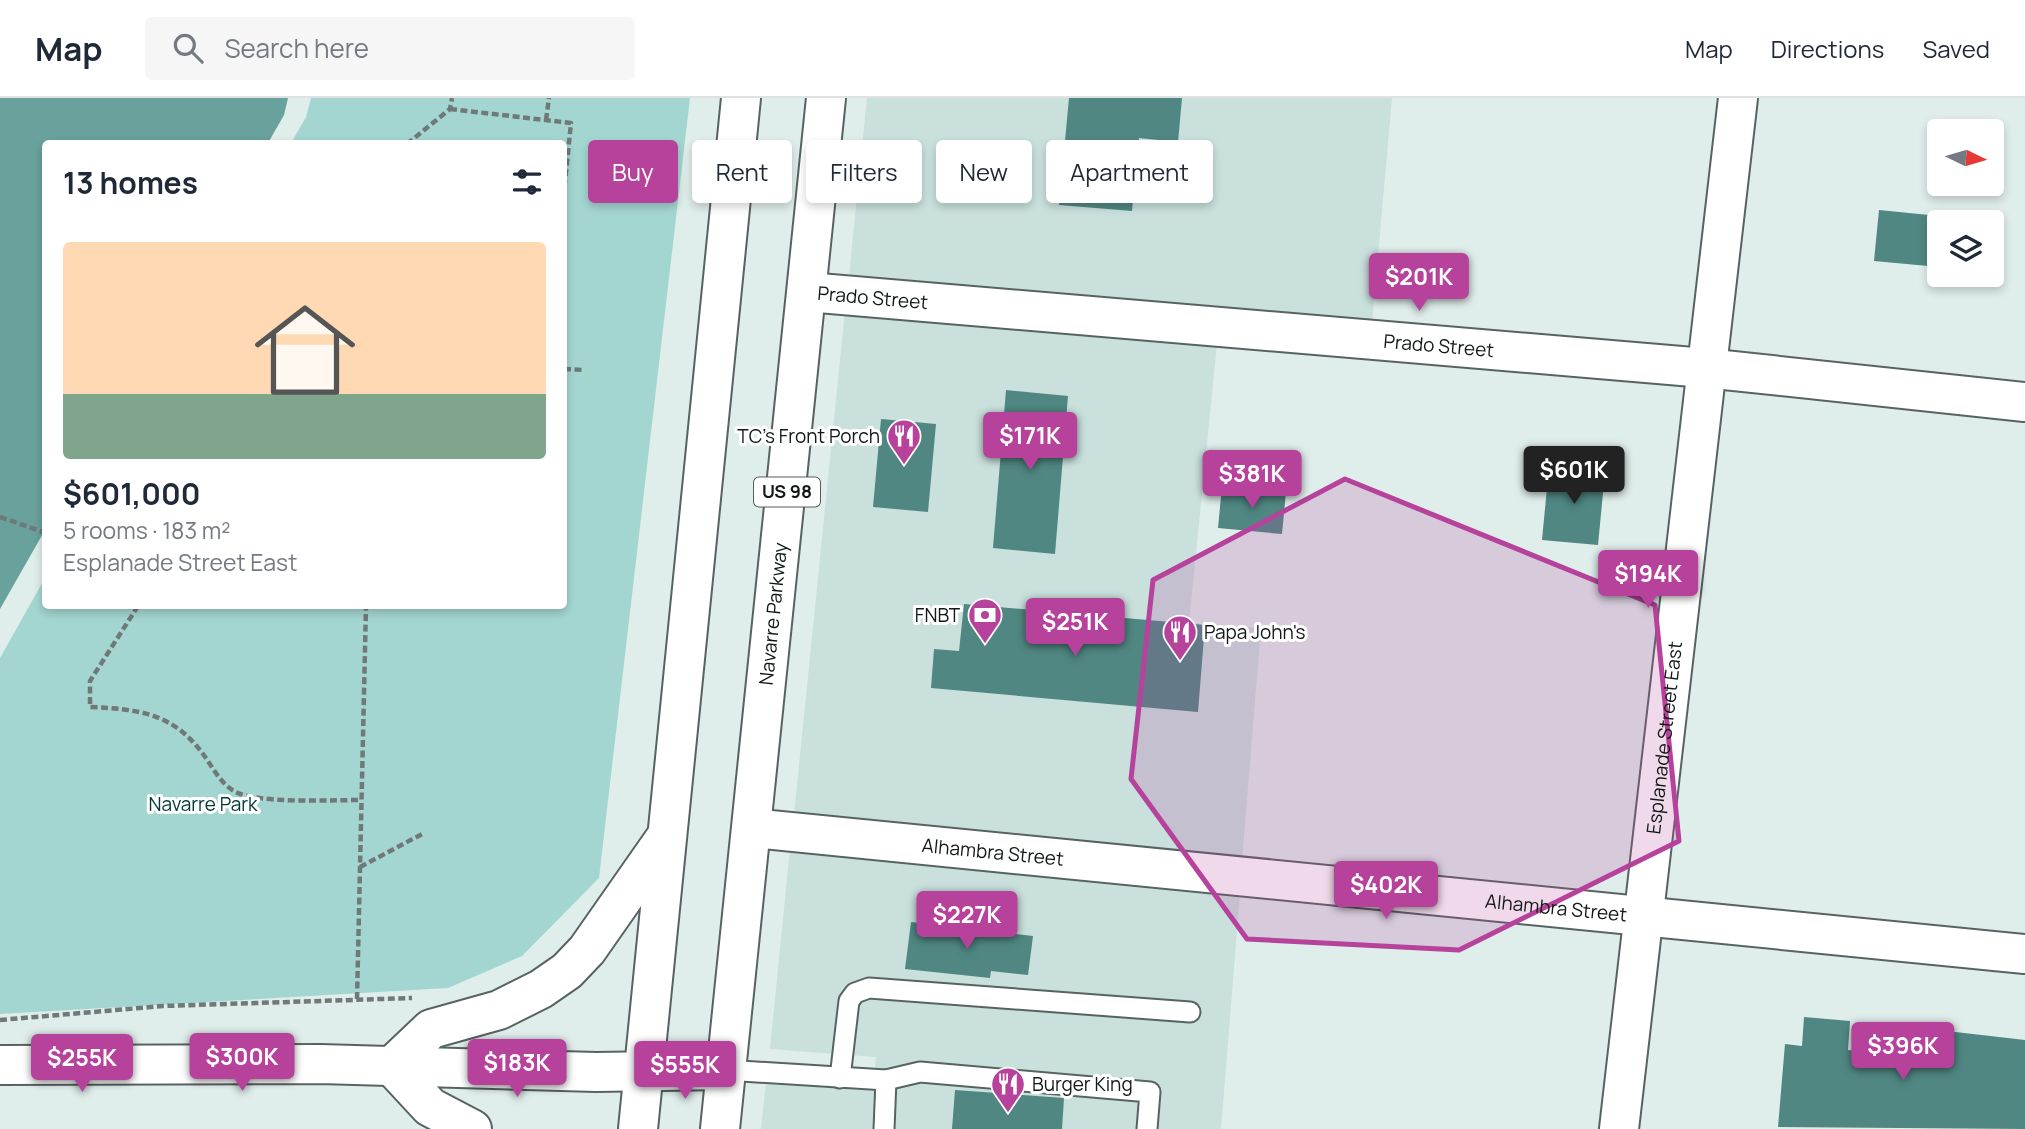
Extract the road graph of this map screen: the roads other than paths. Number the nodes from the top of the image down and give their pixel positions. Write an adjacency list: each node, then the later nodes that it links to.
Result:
1 (741, 98): 8 (main road)
2 (826, 98): 4 (main road, Navarre Parkway / US 98)
3 (1738, 98): 5 (main road, Esplanade Street East)
4 (807, 292): 5 (main road, Prado Street); 7 (main road, Navarre Parkway / US 98)
5 (1706, 368): 6 (main road, Prado Street); 9 (main road, Esplanade Street East)
6 (2025, 402)
7 (752, 828): 9 (main road, Alhambra Street); 14 (main road, Navarre Parkway / US 98)
8 (667, 835): 13 (main road); 15 (main road)
9 (1643, 916): 10 (main road, Alhambra Street); 23 (main road, Esplanade Street East)
10 (2025, 954)
11 (1190, 1012): 16 (lane)
12 (0, 1065): 13 (main road)
13 (391, 1066): 15 (main road); 18 (main road)
14 (725, 1070): 15 (main road); 16 (lane); 20 (main road, Navarre Parkway / US 98)
15 (644, 1072): 19 (main road)
16 (840, 1078): 17 (lane)
17 (886, 1080): 21 (lane); 22 (lane)
18 (472, 1129)
19 (638, 1129)
20 (720, 1129)
21 (884, 1129)
22 (1147, 1129)
23 (1619, 1129)

